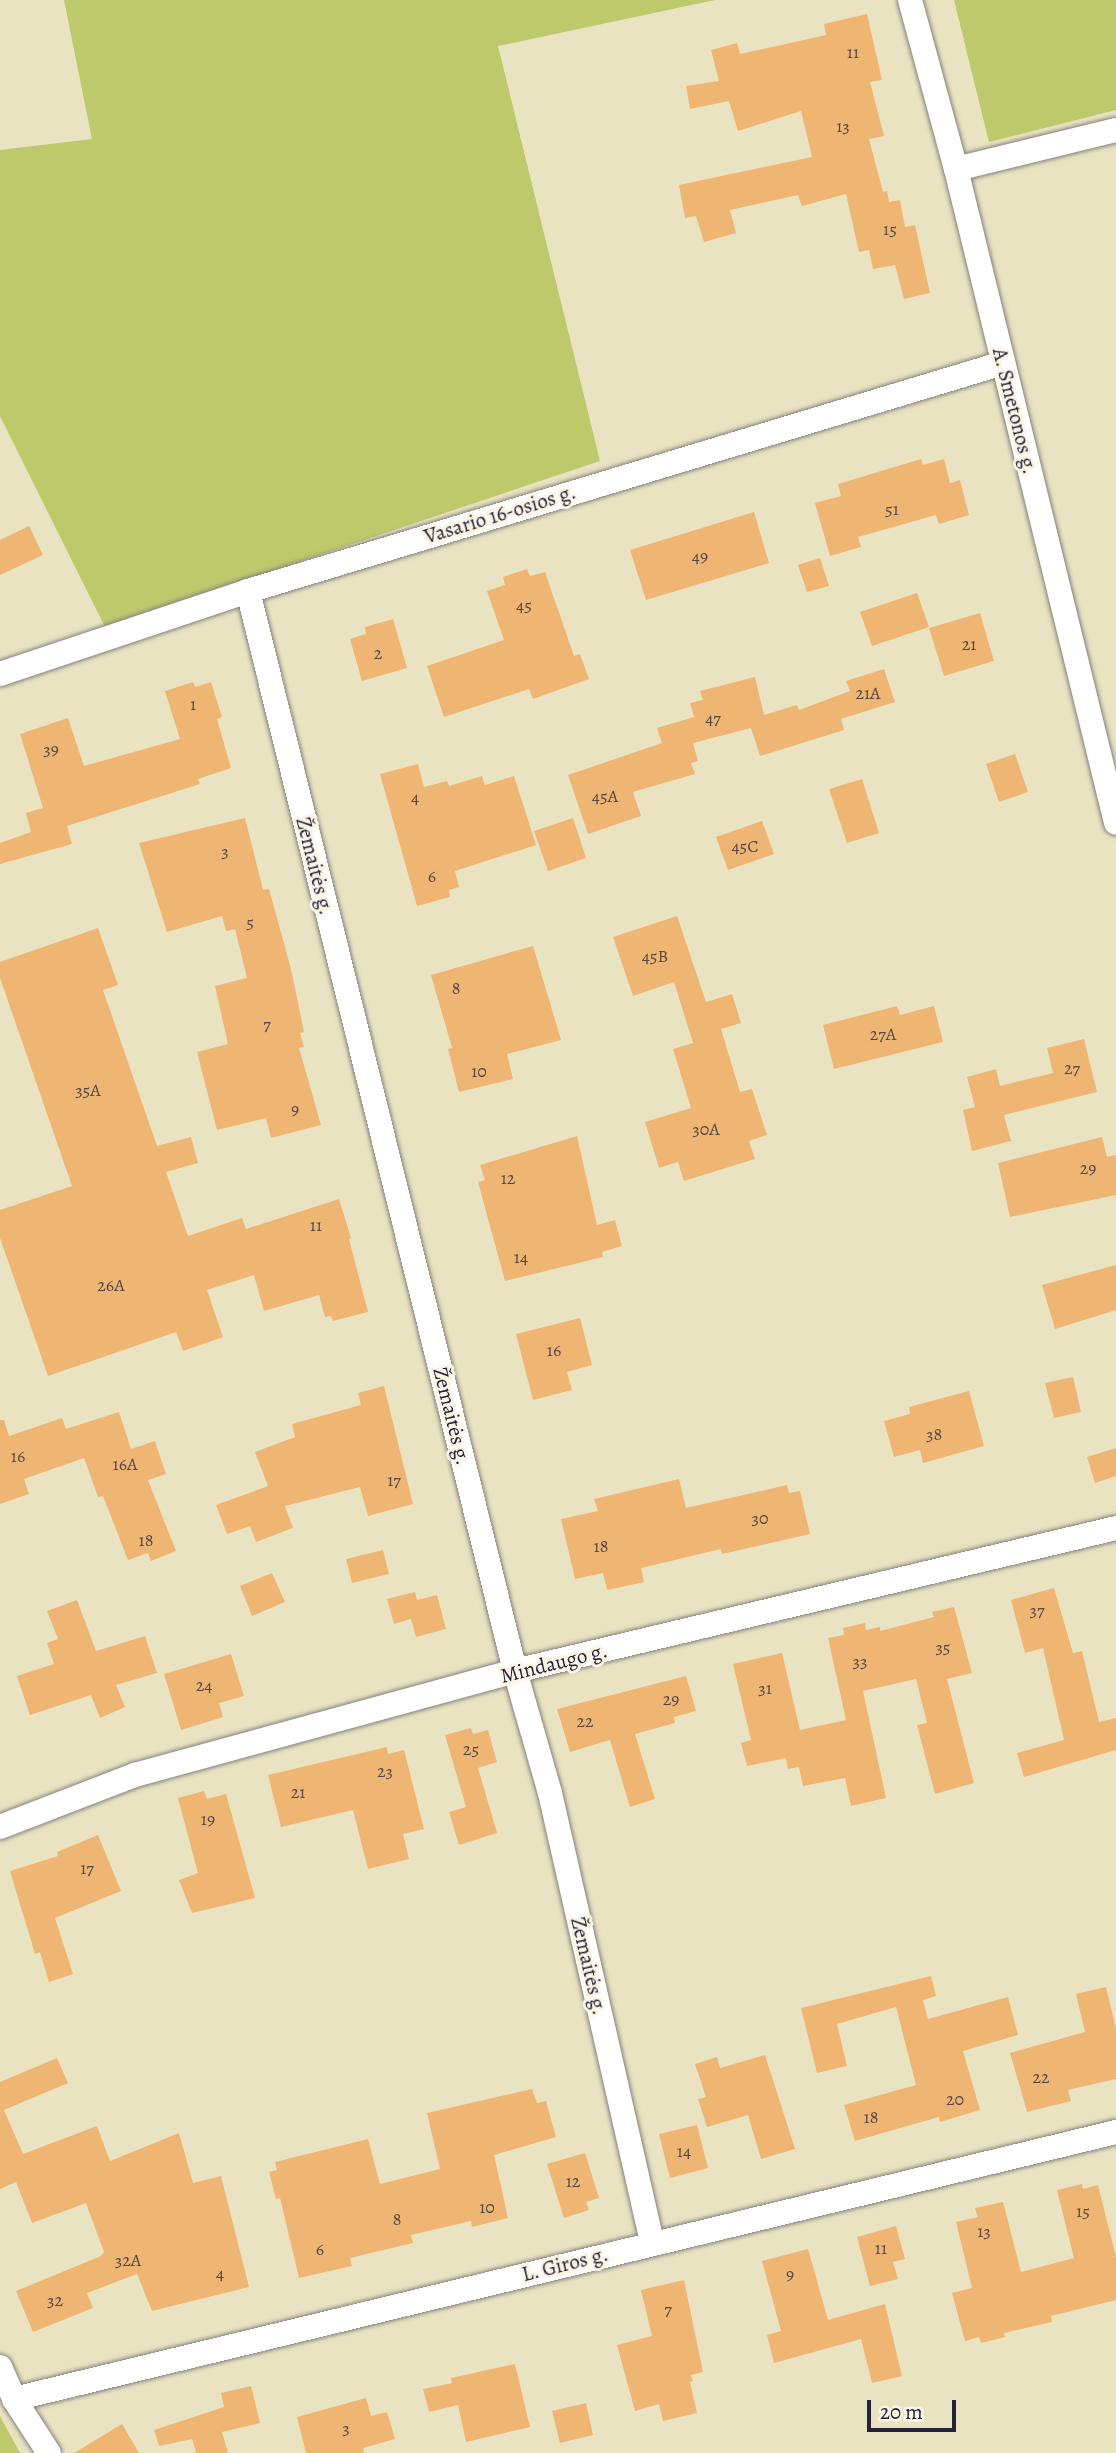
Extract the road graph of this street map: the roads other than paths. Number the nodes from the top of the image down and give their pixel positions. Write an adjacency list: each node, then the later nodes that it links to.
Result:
1 (910, 0): 3 (street, A. Smetonos g.)
2 (1116, 130): 3 (street)
3 (956, 169): 4 (street, A. Smetonos g.)
4 (1003, 363): 5 (street, Vasario 16-osios g.); 7 (street, A. Smetonos g.)
5 (248, 591): 6 (street, Vasario 16-osios g.); 9 (street, Žemaitės g.)
6 (0, 674)
7 (1116, 823)
8 (1116, 1528): 9 (street, Mindaugo g.)
9 (515, 1671): 10 (street, Mindaugo g.); 12 (street, Žemaitės g.)
10 (0, 1827)
11 (1116, 2132): 12 (street, L. Giros g.)
12 (652, 2243): 14 (street, L. Giros g.)
13 (0, 2367): 14 (street)
14 (14, 2399): 15 (street)
15 (48, 2453)

